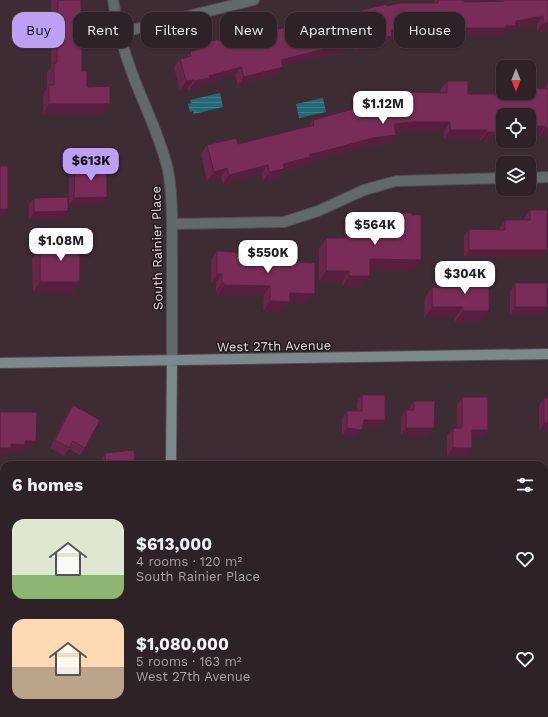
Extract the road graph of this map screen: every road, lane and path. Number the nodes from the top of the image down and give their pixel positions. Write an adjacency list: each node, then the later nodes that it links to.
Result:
1 (113, 0): 3 (street, South Rainier Place)
2 (254, 0): 4 (street)
3 (115, 12)
4 (133, 30)
5 (124, 48): 9 (street, South Rainier Place)
6 (548, 177): 8 (street)
7 (496, 178): 9 (street)
8 (536, 178)
9 (172, 224): 11 (street, South Rainier Place)
10 (548, 354): 11 (main road, West 27th Avenue)
11 (172, 360): 12 (main road, West 27th Avenue); 13 (main road)
12 (0, 364)
13 (171, 461)

